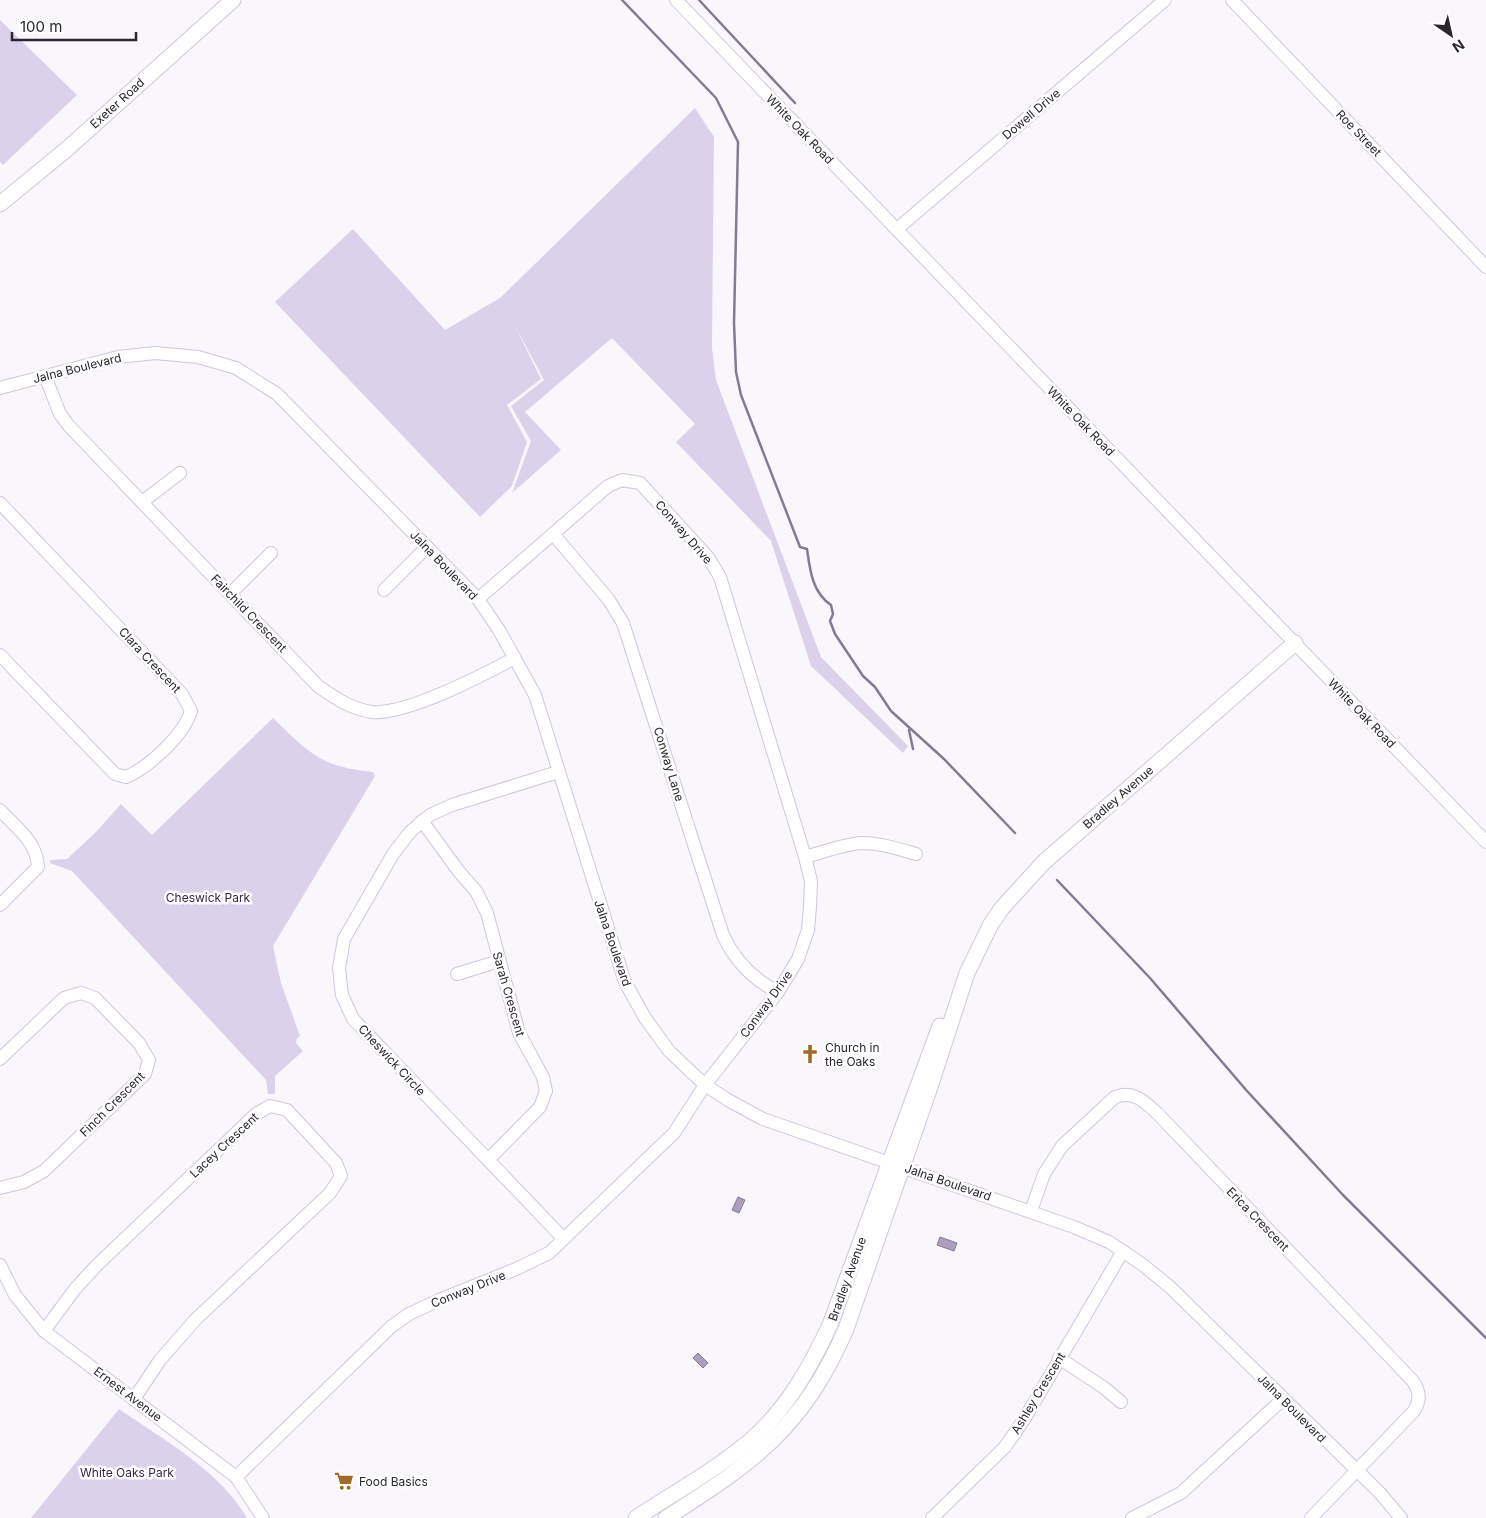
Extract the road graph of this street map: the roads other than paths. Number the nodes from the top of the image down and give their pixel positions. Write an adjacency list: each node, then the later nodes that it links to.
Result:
1 (233, 0): 5 (main road, Exeter Road)
2 (676, 0): 6 (street, White Oak Road)
3 (1165, 0): 6 (street, Dowell Drive)
4 (1232, 0): 7 (street, Roe Street)
5 (0, 204)
6 (897, 229): 19 (street, White Oak Road)
7 (1486, 267)
8 (45, 376): 9 (street, Jalna Boulevard); 12 (street, Fairchild Crescent); 14 (street, Jalna Boulevard)
9 (0, 388)
10 (180, 473): 12 (street)
11 (0, 502): 20 (street, Clara Crescent)
12 (142, 502): 17 (street, Fairchild Crescent)
13 (554, 535): 18 (street, Conway Drive); 27 (street, Conway Drive); 31 (street, Conway Lane)
14 (427, 547): 16 (street); 18 (street, Jalna Boulevard)
15 (271, 553): 17 (street)
16 (384, 590)
17 (230, 593): 21 (street, Fairchild Crescent)
18 (478, 599): 21 (street, Jalna Boulevard)
19 (1295, 643): 25 (street, White Oak Road); 35 (main road, Bradley Avenue)
20 (0, 654)
21 (515, 658): 22 (street, Jalna Boulevard)
22 (558, 772): 24 (street, Cheswick Circle); 33 (street, Jalna Boulevard)
23 (0, 810): 28 (street)
24 (422, 821): 29 (street, Sarah Crescent); 34 (street, Cheswick Circle)
25 (1486, 842)
26 (916, 854): 27 (street)
27 (805, 858): 31 (street, Conway Drive)
28 (0, 905)
29 (499, 961): 30 (street); 34 (street, Sarah Crescent)
30 (457, 974)
31 (778, 992): 33 (street, Conway Drive)
32 (0, 1059): 36 (street, Finch Crescent)
33 (705, 1085): 35 (street, Jalna Boulevard); 38 (street, Conway Drive)
34 (488, 1160): 38 (street, Cheswick Circle)
35 (896, 1164): 37 (street, Jalna Boulevard); 49 (main road, Bradley Avenue); 50 (main road, Bradley Avenue)
36 (0, 1188)
37 (1031, 1211): 39 (street, Jalna Boulevard); 46 (street, Erica Crescent)
38 (562, 1237): 47 (street, Conway Drive)
39 (1123, 1251): 42 (street, Ashley Crescent); 44 (street, Jalna Boulevard)
40 (0, 1265): 41 (street, Ernest Avenue)
41 (44, 1331): 43 (street, Ernest Avenue); 43 (street, Lacey Crescent)
42 (1059, 1358): 45 (street); 51 (street, Ashley Crescent)
43 (134, 1399): 47 (street, Ernest Avenue)
44 (1283, 1399): 46 (street, Jalna Boulevard); 52 (street)
45 (1121, 1402)
46 (1356, 1471): 53 (street); 54 (street, Jalna Boulevard)
47 (236, 1477): 48 (street, Ernest Avenue)
48 (263, 1518)
49 (636, 1518)
50 (666, 1518)
51 (932, 1518)
52 (1132, 1518)
53 (1311, 1518)
54 (1401, 1518)

